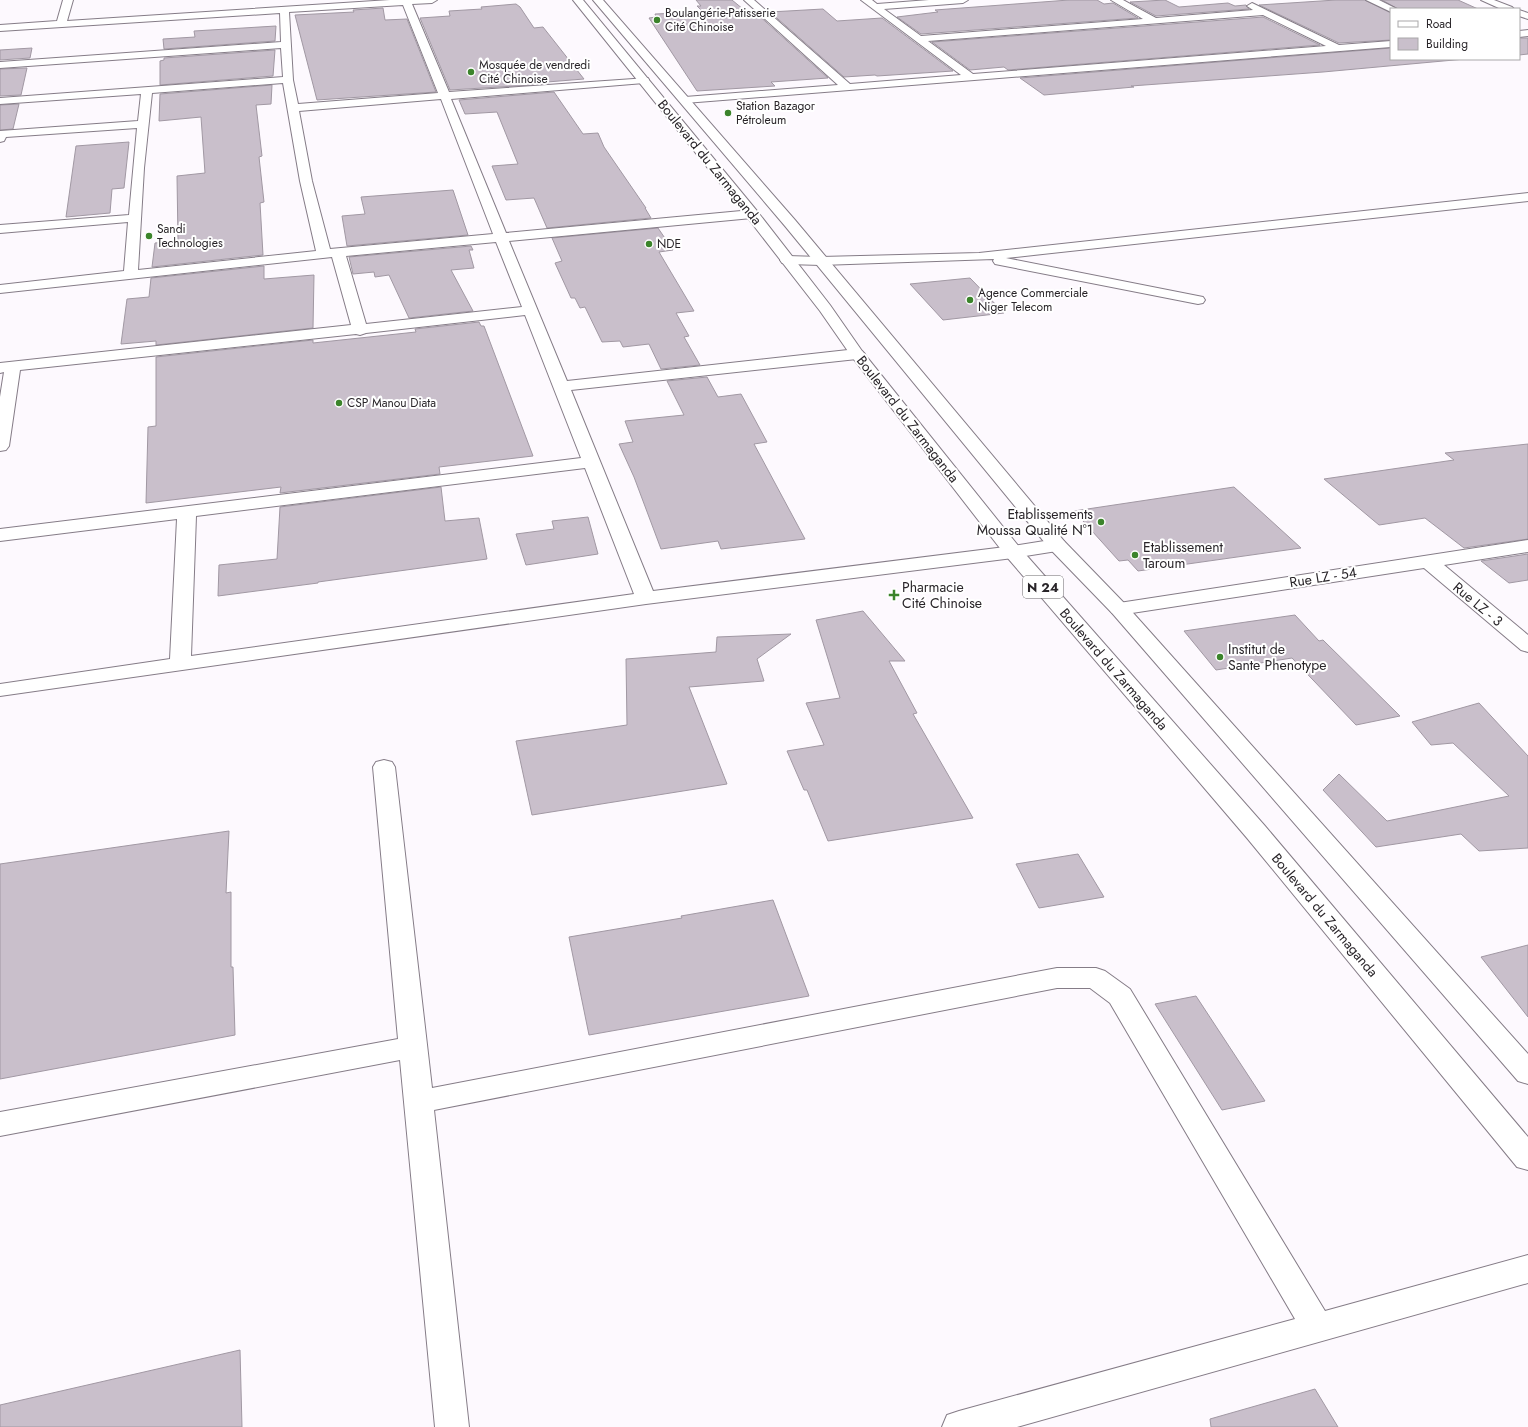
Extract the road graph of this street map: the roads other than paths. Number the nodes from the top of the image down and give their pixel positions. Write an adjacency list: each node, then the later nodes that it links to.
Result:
1 (68, 0): 19 (street)
2 (432, 0): 11 (street)
3 (578, 0): 28 (street, Boulevard du Zarmaganda / N 24)
4 (598, 0): 32 (street, Boulevard du Zarmaganda / N 24)
5 (749, 0): 29 (street)
6 (866, 0): 13 (street)
7 (963, 0): 13 (street)
8 (1116, 0): 18 (street)
9 (1371, 0): 14 (street)
10 (1486, 0): 15 (street)
11 (406, 2): 16 (street); 31 (street)
12 (1246, 3): 17 (street)
13 (876, 7): 21 (street)
14 (1390, 8)
15 (1506, 8)
16 (284, 10): 19 (street); 23 (street)
17 (1265, 12): 18 (street); 24 (street)
18 (1153, 20): 21 (street)
19 (61, 24): 20 (street)
20 (0, 28)
21 (919, 39): 26 (street)
22 (1390, 44): 24 (street)
23 (287, 45): 25 (street); 27 (street)
24 (1338, 48): 26 (street)
25 (0, 65)
26 (972, 78): 29 (street)
27 (288, 80): 30 (street); 34 (street)
28 (644, 80): 31 (street); 36 (street, Boulevard du Zarmaganda / N 24)
29 (847, 88): 32 (street)
30 (147, 90): 33 (street); 37 (street)
31 (445, 96): 34 (street); 43 (street)
32 (685, 100): 35 (street, Boulevard du Zarmaganda / N 24)
33 (0, 101)
34 (293, 108): 44 (street)
35 (698, 116): 36 (street); 47 (street, Boulevard du Zarmaganda / N 24)
36 (675, 118): 40 (street, Boulevard du Zarmaganda / N 24)
37 (143, 124): 38 (street); 41 (street)
38 (0, 136)
39 (1528, 197): 45 (street)
40 (752, 214): 43 (street); 46 (street, Boulevard du Zarmaganda / N 24)
41 (134, 218): 42 (street); 48 (street)
42 (0, 228)
43 (501, 237): 44 (street); 51 (street)
44 (330, 254): 48 (street); 52 (street)
45 (979, 257): 47 (street); 50 (street)
46 (788, 260): 47 (street); 53 (street, Boulevard du Zarmaganda / N 24)
47 (821, 261): 60 (street, Boulevard du Zarmaganda / N 24)
48 (131, 276): 49 (street)
49 (0, 289)
50 (1198, 300)
51 (531, 310): 52 (street); 55 (street)
52 (360, 330): 54 (street)
53 (857, 354): 55 (street); 62 (street, Boulevard du Zarmaganda / N 24)
54 (6, 368): 56 (street)
55 (561, 386): 57 (street)
56 (0, 446)
57 (592, 462): 58 (street); 64 (street)
58 (187, 512): 59 (street); 67 (street)
59 (0, 535)
60 (1057, 546): 62 (street); 65 (street, Boulevard du Zarmaganda / N 24)
61 (1528, 546): 63 (street, Rue LZ - 54)
62 (1013, 552): 64 (street); 74 (street, Boulevard du Zarmaganda / N 24)
63 (1428, 561): 65 (street, Rue LZ - 54); 66 (street, Rue LZ - 3)
64 (646, 598): 67 (street)
65 (1119, 609): 71 (street, Boulevard du Zarmaganda / N 24)
66 (1528, 646)
67 (180, 664): 68 (street)
68 (0, 690)
69 (384, 768): 70 (street)
70 (413, 1047): 72 (street); 73 (street)
71 (1528, 1073)
72 (419, 1102): 76 (street); 77 (street)
73 (0, 1124)
74 (1528, 1158)
75 (1528, 1269): 76 (street)
76 (1318, 1327): 78 (street)
77 (452, 1427)
78 (959, 1427)

